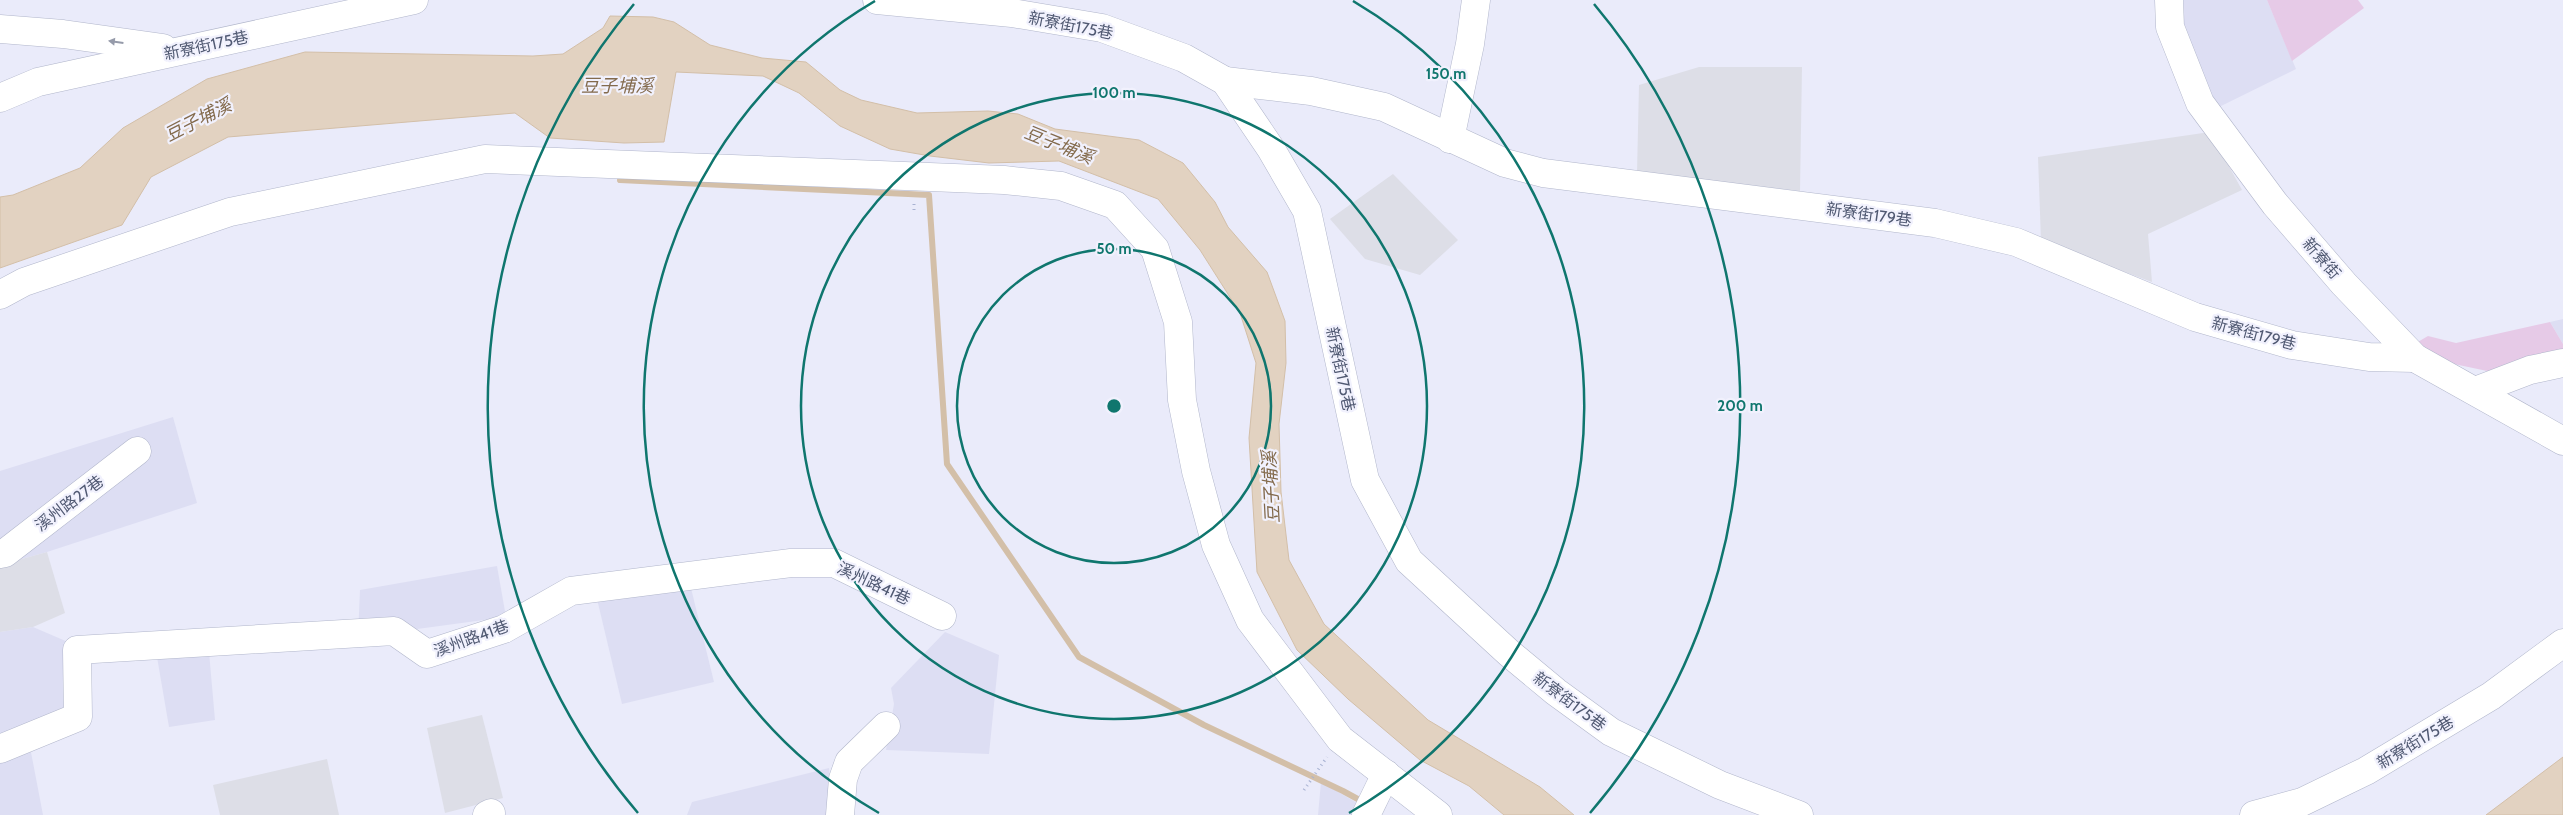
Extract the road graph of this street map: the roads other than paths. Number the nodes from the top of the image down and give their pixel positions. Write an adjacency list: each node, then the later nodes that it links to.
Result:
1 (414, 0): 5 (street, 新寮街175巷)
2 (877, 0): 8 (street, 新寮街175巷)
3 (1476, 0): 10 (street)
4 (2169, 0): 12 (street, 新寮街)
5 (337, 8): 7 (street, 新寮街175巷)
6 (0, 29): 7 (street, one-way to 6)
7 (182, 50): 9 (street, 新寮街175巷)
8 (1225, 81): 10 (street, 新寮街179巷); 26 (street, 新寮街175巷)
9 (0, 98)
10 (1450, 139): 12 (street, 新寮街179巷)
11 (0, 295): 22 (street)
12 (2415, 358): 14 (street, 新寮街)
13 (2563, 363): 14 (street)
14 (2475, 391): 15 (street, 新寮街)
15 (2563, 441)
16 (137, 451): 17 (street, 溪州路27巷)
17 (0, 554)
18 (942, 616): 21 (street, 溪州路41巷)
19 (2563, 643): 27 (street, 新寮街175巷)
20 (886, 726): 24 (street)
21 (0, 749)
22 (1386, 774): 23 (street); 25 (street)
23 (1369, 809)
24 (840, 815)
25 (1438, 815)
26 (1799, 815)
27 (2254, 815)

